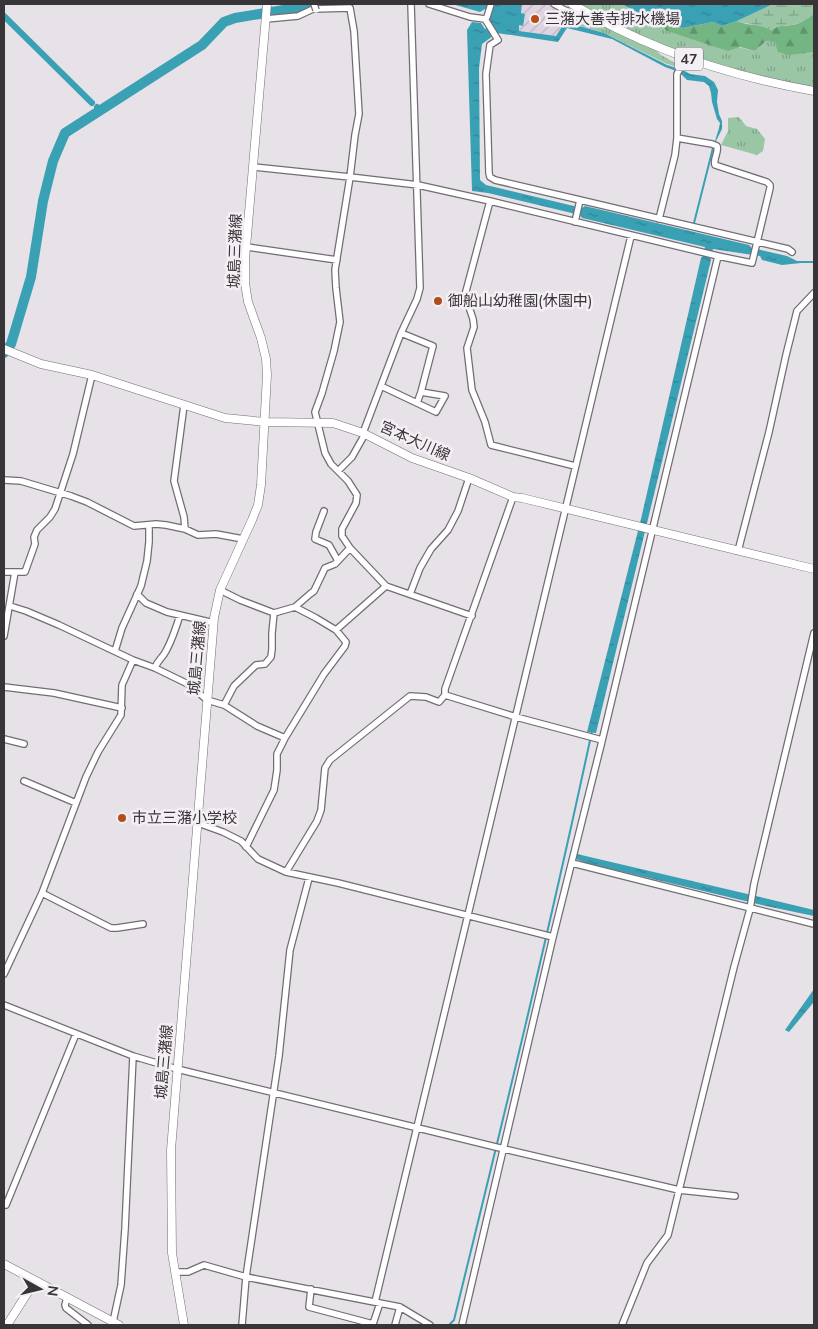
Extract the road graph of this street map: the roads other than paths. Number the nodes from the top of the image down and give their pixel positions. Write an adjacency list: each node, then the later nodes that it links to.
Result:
1 (411, 4): 16 (street)
2 (429, 4): 10 (street)
3 (491, 4): 10 (street)
4 (554, 4): 9 (street)
5 (572, 4): 9 (main road, 47)
6 (267, 5): 8 (main road, 城島三潴線)
7 (314, 8): 8 (street); 15 (street)
8 (266, 19): 14 (main road, 城島三潴線)
9 (599, 19): 12 (main road, 47)
10 (487, 22): 18 (street)
11 (681, 67): 13 (street)
12 (814, 91)
13 (677, 138): 20 (street); 22 (street)
14 (253, 167): 15 (street); 23 (main road, 城島三潴線)
15 (350, 176): 16 (street); 26 (street)
16 (418, 185): 17 (street); 28 (street)
17 (490, 201): 19 (street); 38 (street)
18 (580, 203): 19 (street); 20 (street)
19 (576, 219): 21 (street)
20 (659, 219): 22 (street)
21 (631, 236): 25 (street); 38 (street)
22 (757, 244): 24 (street); 25 (street)
23 (247, 246): 26 (street); 35 (main road, 城島三潴線)
24 (792, 252)
25 (715, 256): 48 (street)
26 (337, 260): 36 (street)
27 (814, 293): 51 (street)
28 (402, 333): 31 (street); 32 (street)
29 (4, 349): 30 (main road, 宮本大川線)
30 (92, 375): 34 (main road, 宮本大川線); 42 (street)
31 (381, 386): 33 (street); 37 (street)
32 (421, 392): 33 (street); 33 (street)
33 (417, 403)
34 (184, 405): 35 (main road, 宮本大川線); 47 (street)
35 (265, 422): 36 (main road, 宮本大川線); 49 (main road, 城島三潴線)
36 (317, 423): 37 (main road, 宮本大川線); 39 (street)
37 (364, 433): 39 (street); 40 (main road, 宮本大川線)
38 (575, 466): 44 (street)
39 (338, 471): 50 (street)
40 (469, 478): 43 (main road, 宮本大川線); 59 (street)
41 (4, 480): 42 (street)
42 (60, 493): 46 (street); 55 (street)
43 (513, 497): 44 (main road, 宮本大川線); 64 (street)
44 (566, 509): 48 (main road, 宮本大川線); 77 (street)
45 (324, 512): 52 (street)
46 (149, 525): 47 (street); 58 (street)
47 (185, 529): 49 (street)
48 (651, 529): 51 (main road, 宮本大川線); 80 (street)
49 (243, 539): 57 (main road, 城島三潴線)
50 (350, 548): 52 (street); 56 (street)
51 (738, 551): 53 (main road, 宮本大川線)
52 (338, 561): 61 (street)
53 (814, 569)
54 (4, 572): 55 (street)
55 (16, 572): 60 (street)
56 (386, 586): 59 (street); 66 (street)
57 (220, 590): 62 (street); 65 (main road, 城島三潴線)
58 (137, 594): 63 (street); 69 (street)
59 (410, 594): 64 (street)
60 (10, 606): 68 (street); 69 (street)
61 (295, 607): 62 (street); 66 (street)
62 (274, 613): 75 (street)
63 (180, 616): 65 (street); 71 (street)
64 (472, 616): 73 (street)
65 (214, 623): 74 (main road, 城島三潴線)
66 (336, 630): 78 (street)
67 (814, 633): 90 (street)
68 (4, 636)
69 (115, 651): 70 (street)
70 (132, 660): 71 (street); 76 (street)
71 (155, 668): 74 (street)
72 (4, 687): 76 (street)
73 (445, 695): 77 (street); 87 (street)
74 (207, 700): 75 (street); 84 (main road, 城島三潴線)
75 (224, 705): 78 (street)
76 (122, 708): 83 (street)
77 (516, 717): 80 (street); 91 (street)
78 (285, 738): 85 (street)
79 (4, 739): 81 (street)
80 (602, 740): 86 (street)
81 (24, 744)
82 (24, 781): 83 (street)
83 (76, 803): 89 (street)
84 (198, 823): 85 (street); 99 (main road, 城島三潴線)
85 (246, 847): 87 (street)
86 (574, 858): 90 (street); 94 (street)
87 (286, 872): 88 (street)
88 (309, 878): 91 (street); 100 (street)
89 (42, 893): 92 (street); 95 (street)
90 (750, 907): 93 (street); 103 (street)
91 (468, 915): 94 (street); 101 (street)
92 (143, 924)
93 (814, 924)
94 (553, 936): 102 (street)
95 (4, 974)
96 (4, 1005): 97 (street)
97 (76, 1034): 98 (street); 105 (street)
98 (133, 1056): 99 (street); 114 (street)
99 (177, 1069): 100 (street); 107 (main road, 城島三潴線)
100 (274, 1093): 101 (street); 108 (street)
101 (417, 1127): 102 (street); 112 (street)
102 (504, 1149): 103 (street); 121 (street)
103 (679, 1190): 104 (street); 122 (street)
104 (735, 1196)
105 (4, 1204)
106 (4, 1264): 109 (main road)
107 (175, 1272): 108 (street); 117 (main road, 城島三潴線)
108 (246, 1277): 110 (street); 118 (street)
109 (35, 1281): 111 (main road); 115 (main road)
110 (311, 1289): 112 (street); 112 (street)
111 (67, 1298): 114 (main road); 116 (street)
112 (378, 1302): 113 (street)
113 (400, 1307): 119 (street); 120 (street)
114 (116, 1324)
115 (7, 1325)
116 (88, 1325)
117 (184, 1325)
118 (242, 1325)
119 (395, 1325)
120 (430, 1325)
121 (462, 1325)
122 (622, 1325)

